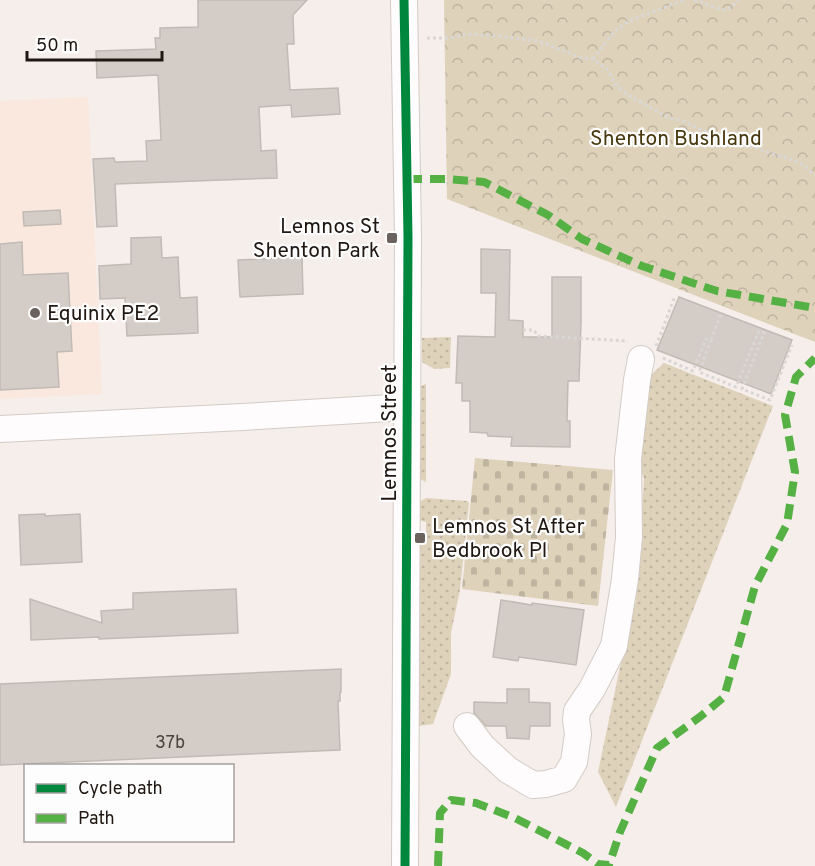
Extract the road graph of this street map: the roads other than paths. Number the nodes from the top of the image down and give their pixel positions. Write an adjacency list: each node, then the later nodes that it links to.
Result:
1 (404, 0): 3 (street, Lemnos Street)
2 (646, 351): 5 (street)
3 (407, 407): 4 (street); 6 (street, Lemnos Street)
4 (0, 429)
5 (467, 726)
6 (405, 866)

